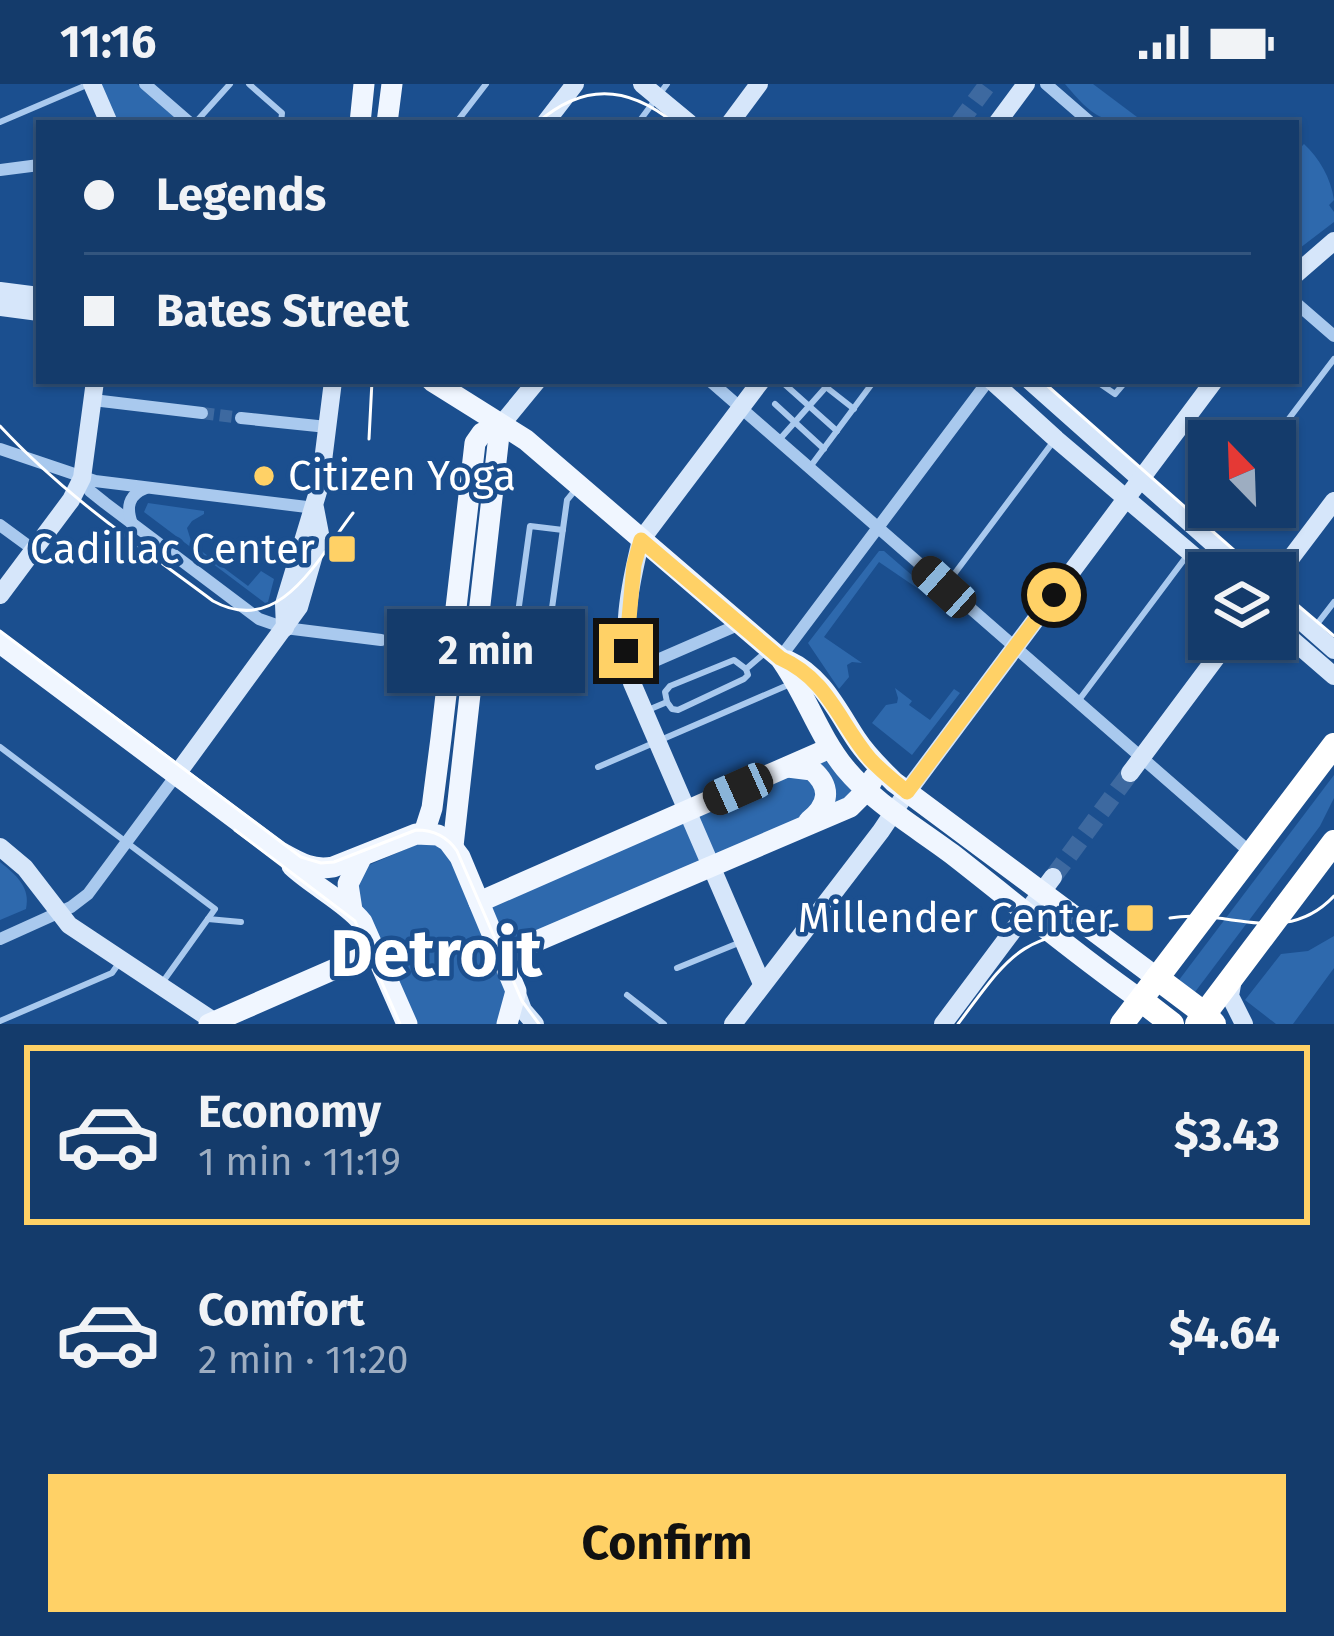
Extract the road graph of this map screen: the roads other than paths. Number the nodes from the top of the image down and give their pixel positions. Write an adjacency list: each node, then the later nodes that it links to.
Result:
1 (91, 84): 14 (street); 26 (lane)
2 (145, 84): 15 (street)
3 (230, 84): 16 (lane)
4 (249, 84): 17 (lane)
5 (392, 84): 13 (main road)
6 (486, 84): 19 (lane)
7 (575, 84): 20 (street)
8 (759, 84): 23 (street)
9 (1027, 84): 24 (street)
10 (1046, 84): 25 (street)
11 (362, 86): 13 (street); 18 (main road)
12 (656, 88): 21 (lane); 22 (street)
13 (393, 117)
14 (108, 120)
15 (189, 120)
16 (196, 120)
17 (281, 120)
18 (360, 120)
19 (458, 120)
20 (547, 120)
21 (640, 120)
22 (686, 120)
23 (732, 120)
24 (999, 120)
25 (1087, 120)
26 (0, 122)
27 (36, 165): 28 (street)
28 (0, 170)
29 (1334, 241): 30 (street)
30 (1299, 271)
31 (0, 291): 32 (street)
32 (36, 296)
33 (1299, 306): 36 (street)
34 (0, 307): 35 (street)
35 (36, 312)
36 (1334, 336)
37 (1334, 359): 57 (lane)
38 (333, 384): 60 (street)
39 (437, 384): 59 (main road)
40 (535, 384): 59 (street)
41 (713, 384): 53 (street)
42 (759, 384): 53 (street)
43 (784, 384): 52 (lane)
44 (822, 384): 52 (lane); 54 (lane)
45 (872, 384): 54 (lane)
46 (988, 384): 78 (street)
47 (993, 384): 63 (street)
48 (1033, 384): 66 (street)
49 (1212, 384): 70 (street)
50 (94, 390): 55 (street); 69 (street)
51 (775, 404): 58 (lane)
52 (809, 406): 58 (lane); 61 (lane)
53 (740, 407): 62 (street); 82 (street)
54 (854, 409): 61 (lane)
55 (202, 413)
56 (241, 418): 60 (street)
57 (1288, 420)
58 (796, 422): 62 (lane); 64 (lane)
59 (500, 426): 71 (main road); 100 (main road); 103 (main road)
60 (327, 430): 75 (street)
61 (837, 431): 64 (lane)
62 (779, 440): 67 (street)
63 (1056, 440): 68 (street); 88 (lane)
64 (824, 448): 67 (lane)
65 (0, 449): 69 (street)
66 (1118, 458): 68 (street); 70 (street)
67 (810, 467): 78 (street)
68 (1097, 475): 73 (street)
69 (82, 478): 72 (street); 77 (street); 83 (street)
70 (1141, 478): 73 (street); 81 (street)
71 (579, 486): 80 (lane); 82 (main road)
72 (148, 488): 75 (street); 77 (street)
73 (1126, 500): 84 (street); 101 (street)
74 (1334, 501): 86 (street)
75 (315, 508): 94 (street)
76 (0, 525): 83 (street)
77 (133, 525): 94 (street)
78 (876, 527): 88 (street); 104 (street)
79 (1205, 528): 81 (lane)
80 (563, 530): 91 (lane); 91 (lane)
81 (1202, 532): 85 (street)
82 (641, 540): 93 (main road); 106 (street)
83 (34, 550): 89 (street)
84 (1189, 552)
85 (1223, 552)
86 (1295, 552)
87 (1188, 556): 111 (lane)
88 (944, 587): 101 (street)
89 (0, 595)
90 (1334, 602): 95 (lane)
91 (551, 617): 96 (lane)
92 (1296, 617): 95 (street)
93 (740, 624): 104 (main road); 106 (street)
94 (284, 628): 97 (street); 123 (street)
95 (1312, 632): 102 (street)
96 (548, 637)
97 (382, 640)
98 (0, 643): 123 (main road)
99 (1296, 643): 108 (street)
100 (442, 647): 103 (street); 113 (main road)
101 (1014, 648): 111 (street); 125 (street)
102 (1334, 650)
103 (476, 651): 114 (main road)
104 (775, 653): 107 (lane); 109 (main road); 119 (main road)
105 (1214, 660): 120 (street)
106 (628, 668): 112 (street)
107 (746, 668): 110 (lane); 110 (lane)
108 (1334, 676)
109 (797, 681): 115 (lane); 118 (main road)
110 (667, 702): 112 (lane)
111 (1076, 703): 120 (street)
112 (645, 711): 115 (street)
113 (441, 738): 114 (main road); 128 (main road)
114 (465, 741): 131 (main road)
115 (658, 741): 121 (lane); 126 (street)
116 (1334, 745): 134 (highway)
117 (0, 747): 130 (lane)
118 (830, 748): 122 (main road); 124 (main road)
119 (871, 760): 124 (main road); 125 (main road)
120 (1135, 766): 134 (street)
121 (598, 767)
122 (787, 767): 126 (main road); 127 (main road)
123 (177, 774): 130 (street); 133 (main road)
124 (867, 790): 125 (main road); 127 (main road)
125 (900, 801): 136 (main road); 138 (main road); 156 (street)
126 (688, 811): 137 (street); 140 (main road)
127 (799, 829): 137 (main road)
128 (424, 833): 131 (main road); 135 (main road)
129 (1334, 842): 154 (highway)
130 (126, 843): 142 (street); 144 (lane)
131 (453, 846): 140 (main road)
132 (0, 847): 142 (street)
133 (280, 852): 135 (main road); 141 (main road)
134 (1252, 854): 155 (highway)
135 (361, 858): 141 (main road)
136 (1003, 864): 138 (main road); 139 (main road)
137 (712, 866): 148 (street); 151 (main road)
138 (987, 881): 143 (main road)
139 (1047, 884): 143 (street); 146 (main road)
140 (479, 902): 151 (main road)
141 (352, 910): 150 (main road)
142 (59, 913): 147 (street); 152 (street)
143 (1025, 913): 149 (main road); 169 (street)
144 (208, 920): 145 (lane); 157 (lane)
145 (241, 922)
146 (1087, 924): 149 (main road); 149 (main road); 155 (main road)
147 (0, 939)
148 (744, 941): 153 (lane); 156 (street)
149 (1068, 948): 160 (main road)
150 (376, 950): 163 (main road); 164 (main road)
151 (502, 956): 158 (main road)
152 (121, 960): 157 (street); 162 (lane)
153 (677, 968)
154 (1237, 971): 161 (highway); 172 (street)
155 (1157, 978): 160 (highway); 161 (highway)
156 (762, 984): 168 (street)
157 (160, 986): 163 (street)
158 (516, 991): 165 (main road); 166 (street)
159 (627, 995): 167 (lane)
160 (1141, 1000): 170 (highway); 171 (highway)
161 (1205, 1020)
162 (0, 1022)
163 (213, 1023)
164 (406, 1024)
165 (508, 1024)
166 (536, 1024)
167 (664, 1024)
168 (733, 1024)
169 (943, 1024)
170 (1122, 1024)
171 (1172, 1024)
172 (1244, 1024)

